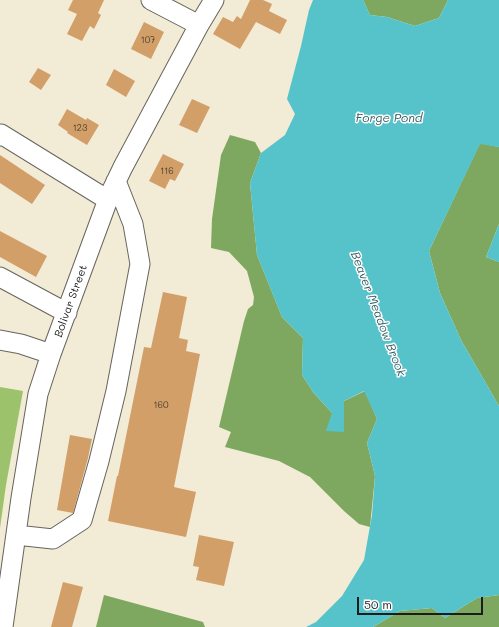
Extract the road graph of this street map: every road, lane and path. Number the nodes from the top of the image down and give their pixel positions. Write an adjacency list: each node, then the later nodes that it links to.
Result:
1 (151, 0): 3 (street)
2 (214, 0): 3 (street, Bolivar Street)
3 (199, 25): 5 (street, Bolivar Street)
4 (0, 136): 6 (street)
5 (116, 181): 6 (street, Bolivar Street); 11 (street)
6 (108, 200): 8 (street, Bolivar Street)
7 (0, 277): 8 (street)
8 (67, 313): 10 (street, Bolivar Street)
9 (0, 340): 10 (street)
10 (51, 354): 11 (street, Bolivar Street)
11 (16, 535): 12 (street, Bolivar Street)
12 (3, 627)

